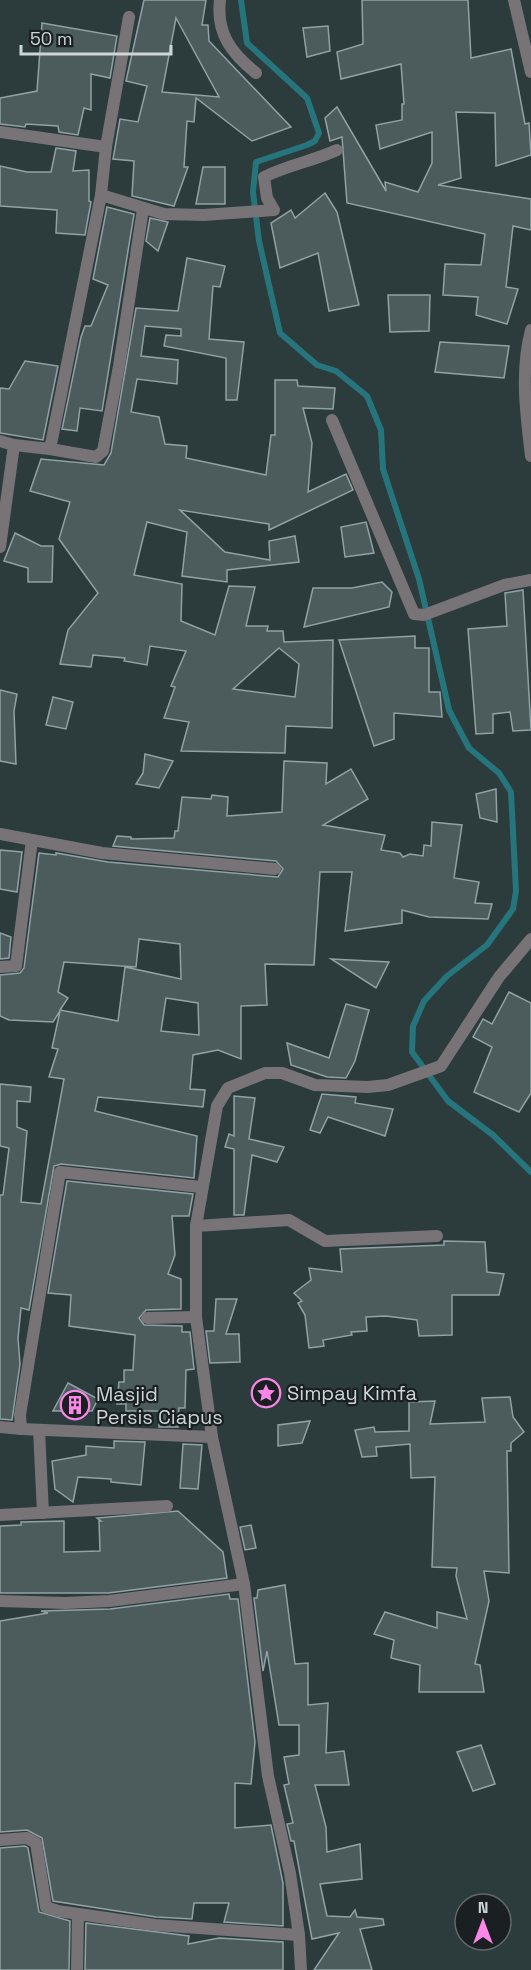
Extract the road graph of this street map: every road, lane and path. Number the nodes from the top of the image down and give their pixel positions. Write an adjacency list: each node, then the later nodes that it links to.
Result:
1 (220, 0): 5 (street)
2 (514, 0): 4 (street)
3 (129, 17): 7 (street)
4 (531, 72)
5 (256, 73)
6 (0, 132): 7 (street)
7 (106, 147): 9 (street)
8 (337, 150): 10 (street)
9 (100, 195): 10 (street); 16 (street)
10 (143, 209): 16 (street)
11 (531, 330): 12 (street)
12 (528, 355): 17 (street)
13 (332, 420): 19 (street)
14 (0, 441): 15 (street)
15 (14, 445): 16 (street); 18 (street)
16 (50, 449)
17 (531, 456)
18 (0, 547)
19 (531, 580)
20 (0, 834): 21 (street)
21 (32, 840): 22 (street); 24 (street)
22 (276, 869)
23 (531, 939): 25 (street)
24 (0, 967)
25 (201, 1187): 26 (street); 31 (street)
26 (196, 1226): 27 (street); 28 (street)
27 (437, 1236)
28 (196, 1317): 29 (street); 33 (street)
29 (147, 1318)
30 (0, 1427): 31 (street)
31 (21, 1429): 32 (street)
32 (39, 1430): 33 (street); 35 (street)
33 (212, 1437): 37 (street)
34 (167, 1506): 35 (street)
35 (43, 1513): 36 (street)
36 (0, 1515)
37 (244, 1584): 38 (street); 41 (street)
38 (0, 1601)
39 (0, 1840): 40 (street)
40 (78, 1914): 41 (street); 42 (street)
41 (299, 1935): 43 (street)
42 (77, 1970)
43 (301, 1970)

